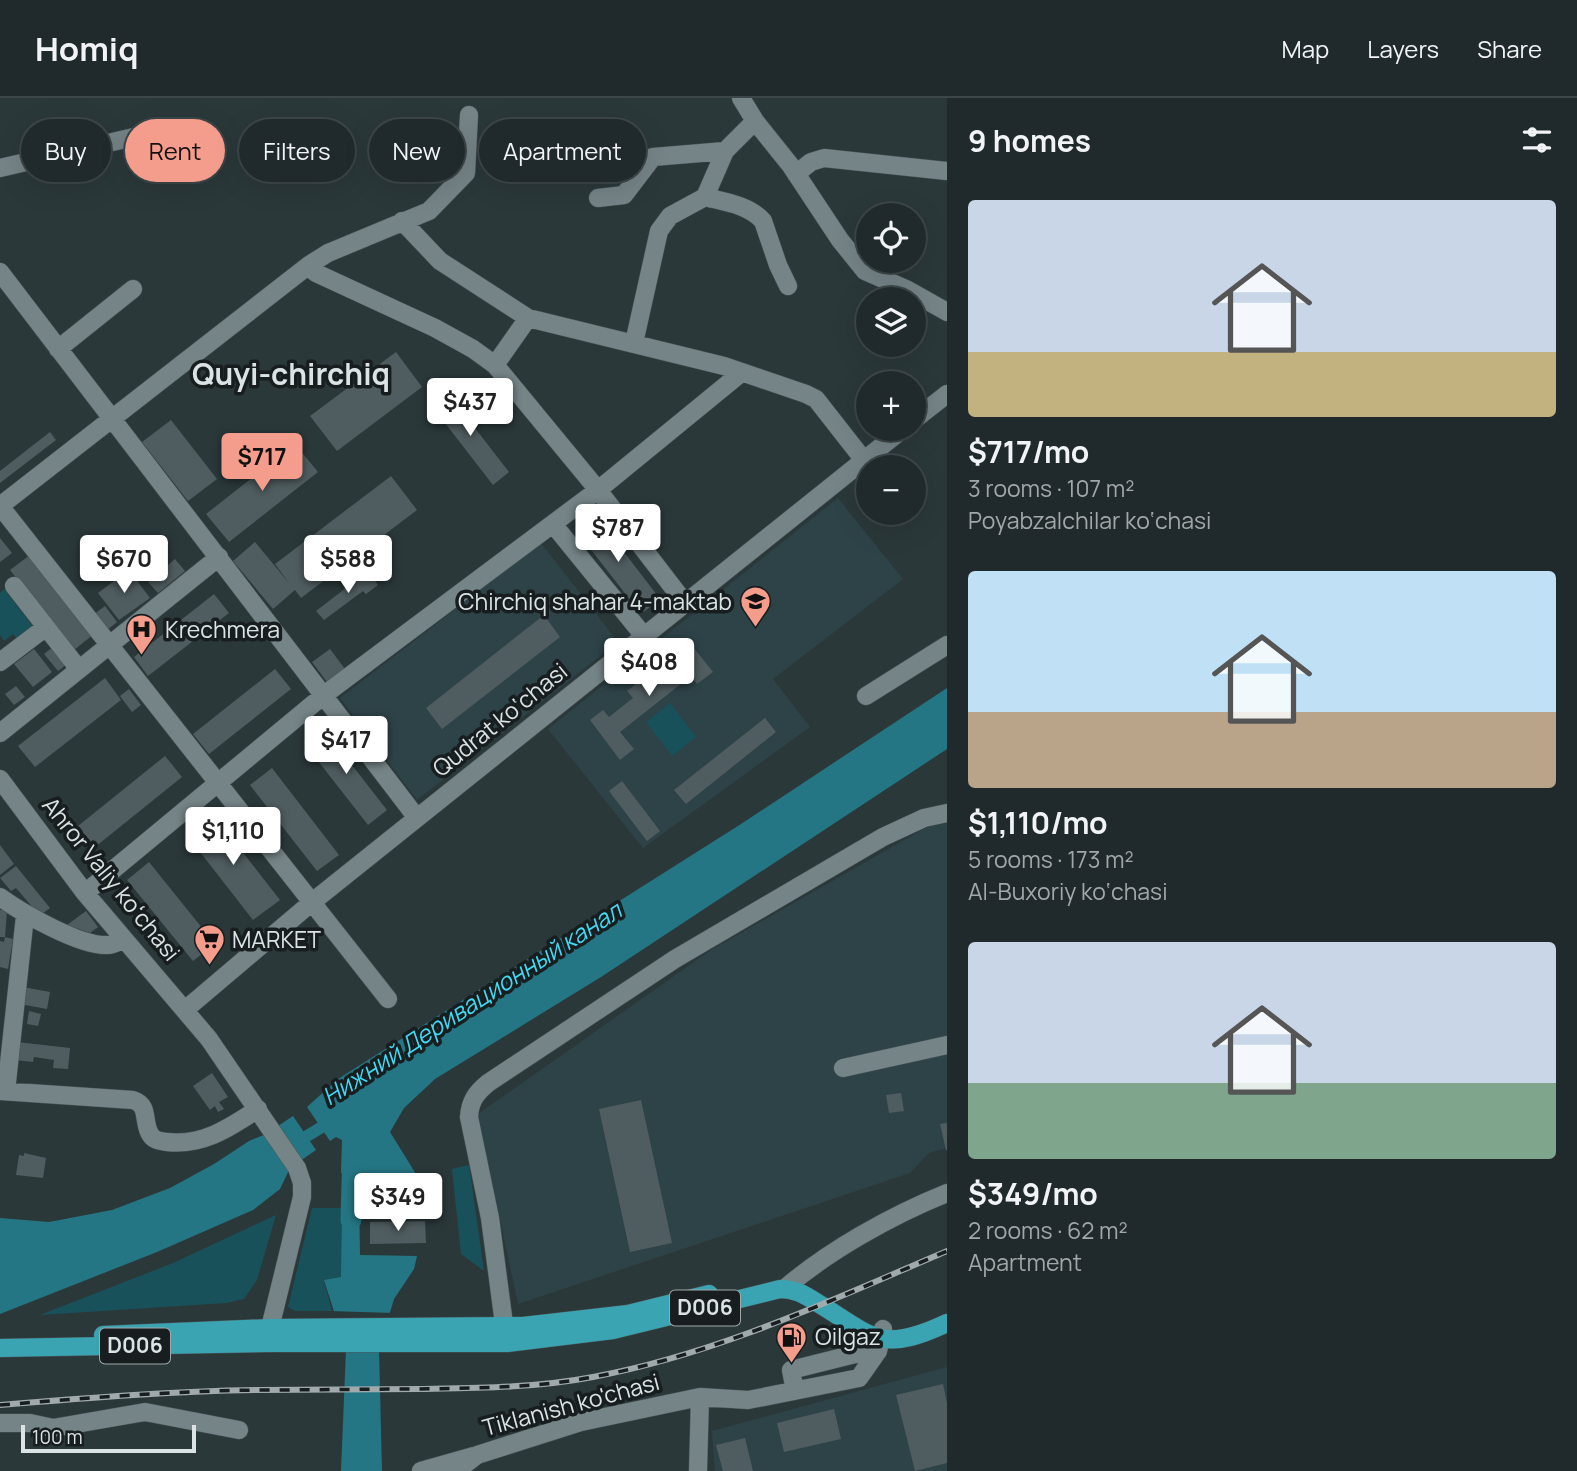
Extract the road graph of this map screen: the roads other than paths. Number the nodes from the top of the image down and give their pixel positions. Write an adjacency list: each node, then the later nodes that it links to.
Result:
1 (741, 98): 3 (street)
2 (469, 115): 11 (street)
3 (755, 121): 5 (street); 8 (street)
4 (125, 139): 6 (street)
5 (725, 151): 9 (street); 10 (street)
6 (0, 168)
7 (947, 171): 8 (street)
8 (796, 174): 16 (street)
9 (705, 197): 14 (street); 18 (street)
10 (598, 198)
11 (402, 221): 12 (street); 17 (street)
12 (309, 265): 20 (street); 24 (street)
13 (0, 272): 19 (street)
14 (788, 286)
15 (133, 289): 19 (street)
16 (947, 312)
17 (528, 318): 18 (street); 20 (street)
18 (634, 342): 21 (street)
19 (58, 349): 24 (street)
20 (495, 365): 29 (street)
21 (741, 373): 26 (street); 29 (street)
22 (947, 394): 23 (street)
23 (926, 411)
24 (111, 417): 30 (street); 32 (street)
25 (887, 441): 27 (street, Qudrat ko‘chasi)
26 (860, 455)
27 (868, 455)
28 (856, 465): 34 (street, Qudrat ko‘chasi)
29 (598, 490): 31 (street); 34 (street)
30 (0, 506): 37 (street)
31 (553, 524): 36 (street); 41 (street)
32 (219, 557): 37 (street); 41 (street)
33 (13, 586): 35 (street)
34 (685, 603): 36 (street, Qudrat ko‘chasi)
35 (46, 627): 39 (street); 40 (street)
36 (644, 636): 47 (street, Qudrat ko‘chasi)
37 (109, 643): 40 (street); 45 (street)
38 (947, 645): 42 (street)
39 (0, 662)
40 (78, 668): 43 (street)
41 (324, 695): 45 (street); 47 (street)
42 (866, 696)
43 (0, 733)
44 (0, 779): 48 (street, Ahror Valiy koʻchasi)
45 (218, 783): 48 (street); 50 (street)
46 (947, 813): 64 (street)
47 (417, 818): 50 (street, Qudrat ko‘chasi)
48 (85, 893): 52 (street, Ahror Valiy koʻchasi)
49 (0, 897): 51 (street)
50 (311, 903): 53 (street); 54 (street, Qudrat ko‘chasi)
51 (25, 916): 52 (street); 57 (street)
52 (124, 939): 54 (street, Ahror Valiy koʻchasi)
53 (388, 999)
54 (186, 1009): 58 (street)
55 (947, 1045): 56 (street)
56 (843, 1068)
57 (3, 1091): 58 (street)
58 (258, 1109): 63 (street)
59 (947, 1193): 60 (street)
60 (788, 1285): 64 (main road, D006); 66 (main road)
61 (947, 1312): 66 (main road)
62 (947, 1323): 66 (main road)
63 (270, 1335): 64 (main road, D006); 65 (main road, D006); 67 (main road, D006)
64 (506, 1335)
65 (0, 1337)
66 (877, 1340): 68 (street, Tiklanish ko'chasi); 68 (street)
67 (0, 1348)
68 (795, 1391): 69 (street, Tiklanish ko'chasi)
69 (700, 1397): 72 (street, Tiklanish ko'chasi); 75 (street)
70 (0, 1423): 71 (street)
71 (239, 1430)
72 (477, 1455): 73 (street); 74 (street, Tiklanish ko'chasi)
73 (421, 1471)
74 (462, 1471)
75 (698, 1471)

